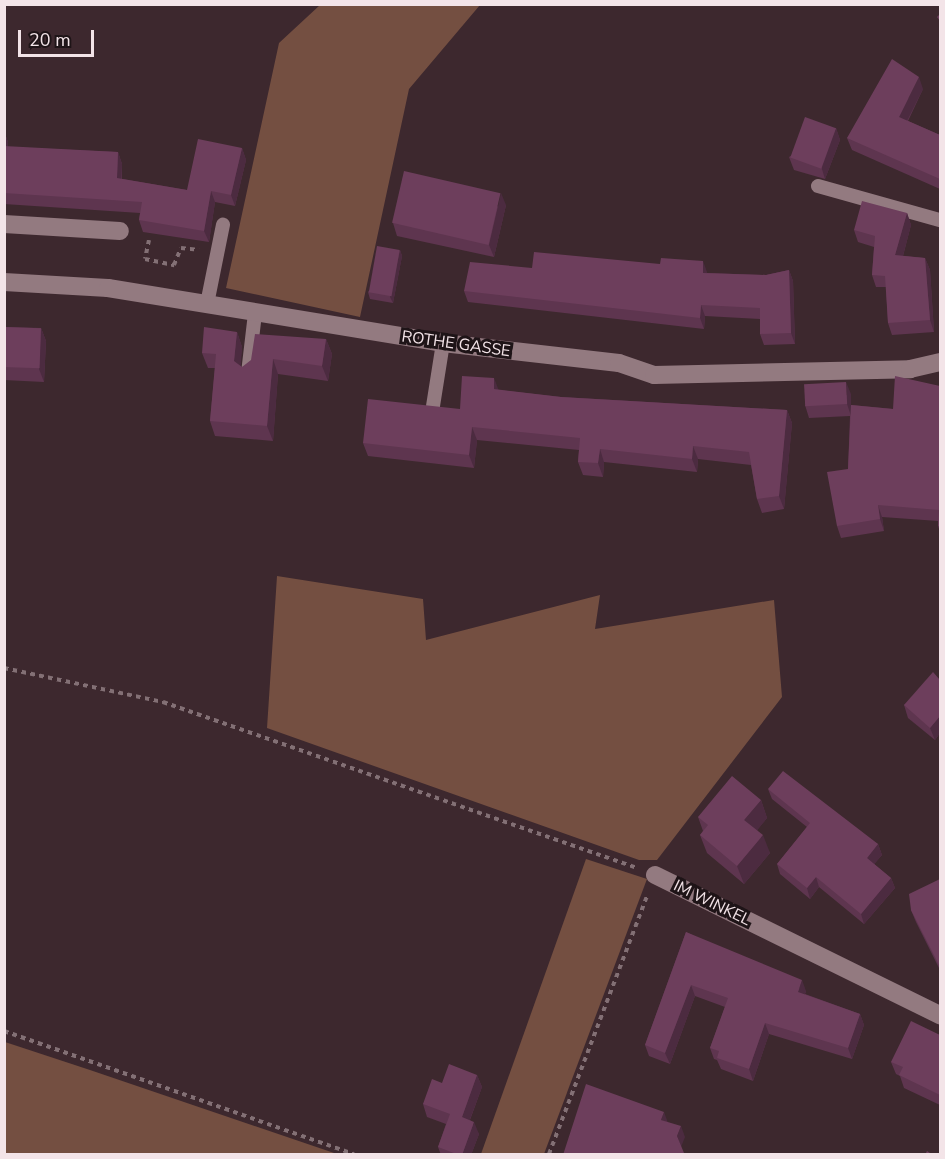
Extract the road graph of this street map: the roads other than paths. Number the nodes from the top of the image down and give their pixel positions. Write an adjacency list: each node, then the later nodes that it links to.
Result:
1 (818, 186): 2 (lane)
2 (940, 220)
3 (4, 224): 5 (street)
4 (224, 225): 7 (lane)
5 (120, 231)
6 (4, 282): 7 (street, ROTHE GASSE)
7 (207, 304): 8 (street, ROTHE GASSE)
8 (255, 313): 9 (street, ROTHE GASSE); 11 (lane)
9 (443, 343): 10 (street, ROTHE GASSE); 12 (lane)
10 (940, 362)
11 (248, 373)
12 (433, 406)
13 (655, 875): 14 (street, IM WINKEL)
14 (940, 1015)

